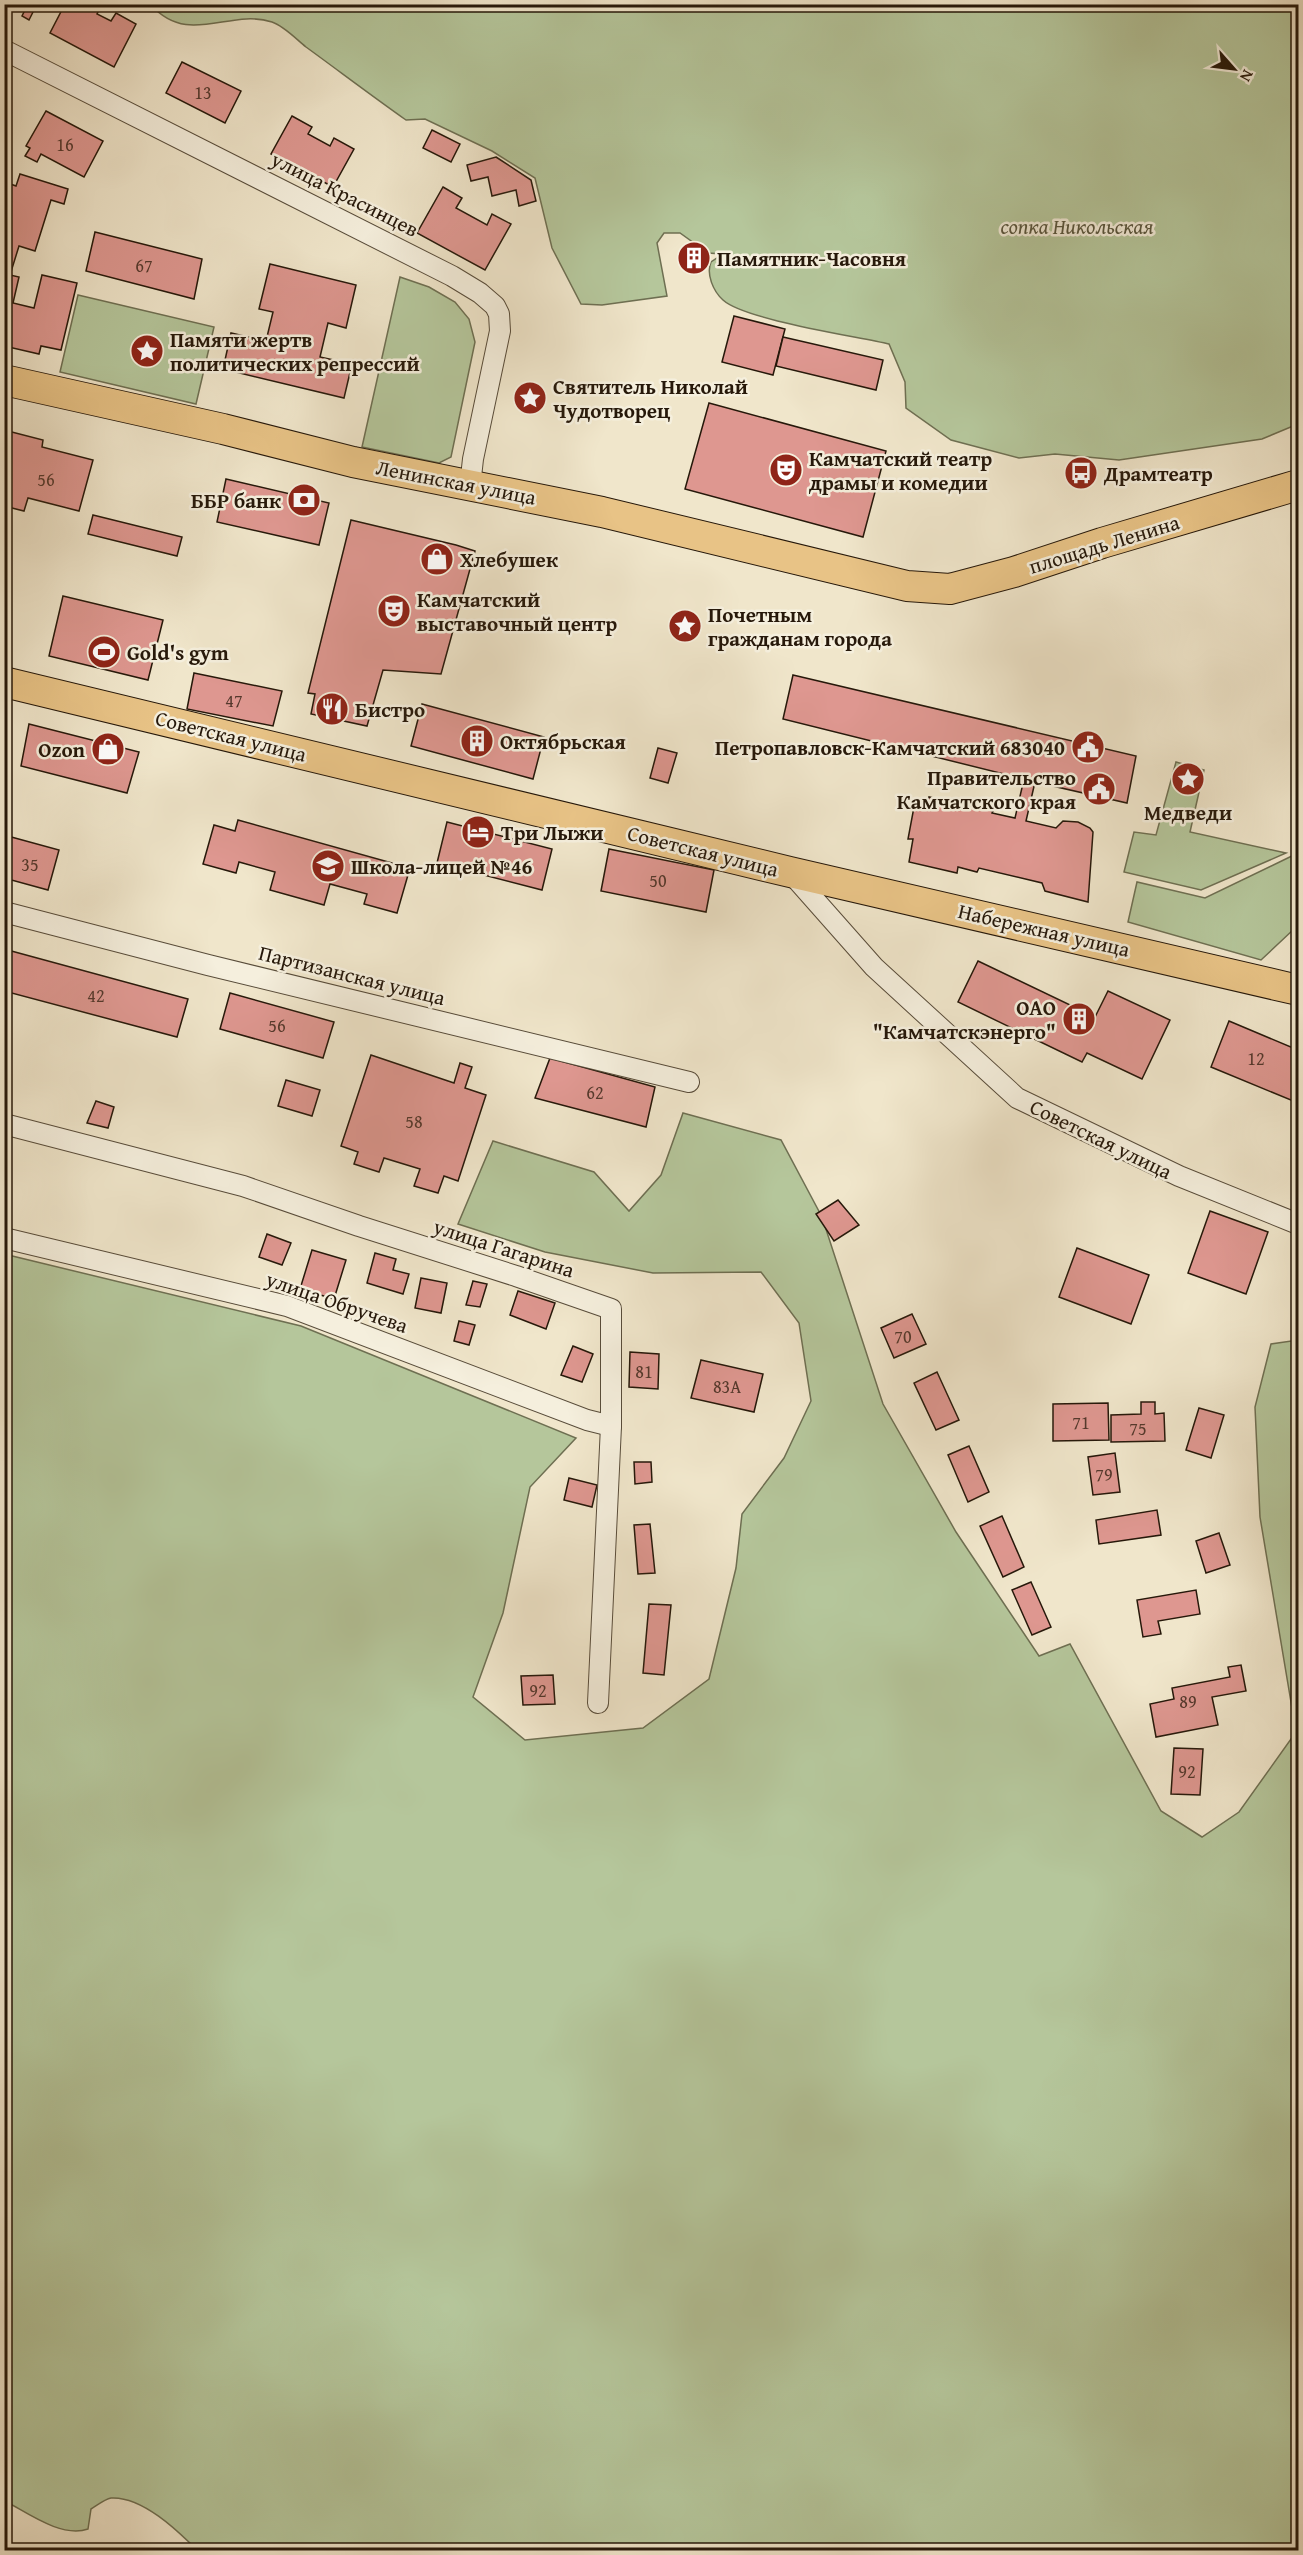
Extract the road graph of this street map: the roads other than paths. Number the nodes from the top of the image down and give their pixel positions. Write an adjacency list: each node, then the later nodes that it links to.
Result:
1 (4, 50): 4 (street, улица Красинцев)
2 (4, 380): 4 (main road, Ленинская улица)
3 (1299, 485): 5 (main road, площадь Ленина)
4 (470, 486): 5 (main road, Ленинская улица)
5 (907, 586)
6 (4, 682): 7 (main road, Советская улица)
7 (790, 872): 9 (main road, Набережная улица); 12 (street, Советская улица)
8 (4, 912): 10 (street, Партизанская улица)
9 (1299, 990)
10 (689, 1082)
11 (4, 1124): 14 (street, улица Гагарина)
12 (1299, 1224)
13 (4, 1238): 14 (street, улица Обручева)
14 (611, 1426): 15 (street, улица Гагарина)
15 (598, 1703)

